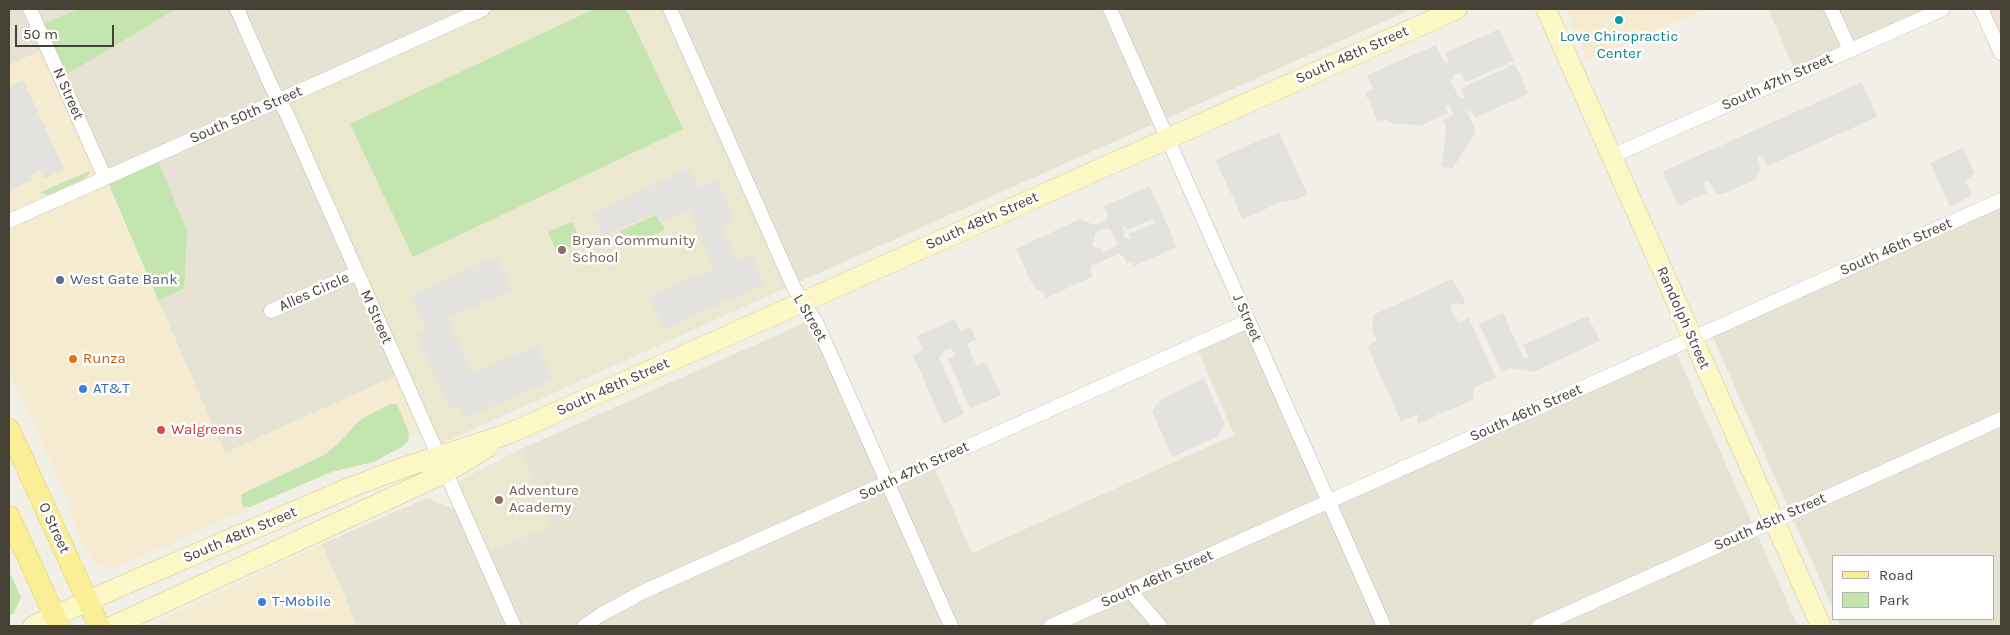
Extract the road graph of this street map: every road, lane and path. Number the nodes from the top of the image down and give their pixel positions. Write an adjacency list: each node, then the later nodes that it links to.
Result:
1 (30, 9): 16 (street, N Street)
2 (237, 9): 13 (street, M Street)
3 (483, 9): 13 (street, South 50th Street)
4 (670, 9): 20 (street, L Street)
5 (1110, 9): 14 (street, J Street)
6 (1457, 9): 14 (main road, South 48th Street)
7 (1546, 9): 15 (main road, Randolph Street)
8 (1831, 9): 11 (street)
9 (1943, 9): 11 (street, South 47th Street)
10 (1981, 9): 12 (street)
11 (1850, 50): 15 (street, South 47th Street)
12 (2001, 53)
13 (279, 100): 16 (street, South 50th Street); 19 (street, M Street)
14 (1167, 138): 20 (main road, South 48th Street); 22 (street, J Street)
15 (1612, 156): 23 (main road, Randolph Street)
16 (106, 178): 18 (street, South 50th Street)
17 (2001, 200): 23 (street, South 46th Street)
18 (9, 221)
19 (357, 273): 21 (street, Alles Circle); 26 (street, M Street)
20 (802, 302): 26 (main road, South 48th Street); 27 (street, L Street)
21 (271, 311)
22 (1248, 321): 27 (street, South 47th Street); 28 (street, J Street)
23 (1693, 339): 28 (street, South 46th Street); 30 (main road, Randolph Street)
24 (2001, 419): 30 (street, South 45th Street)
25 (9, 429): 32 (main road, O Street)
26 (442, 464): 32 (main road, South 48th Street); 36 (main road, South 48th Street); 37 (street, M Street)
27 (887, 483): 38 (street, South 47th Street); 39 (street, L Street)
28 (1328, 502): 31 (street, South 46th Street); 42 (street, J Street)
29 (9, 516): 33 (main road)
30 (1774, 521): 43 (street, South 45th Street); 44 (main road, Randolph Street)
31 (1130, 591): 40 (street, South 46th Street); 41 (street)
32 (88, 601): 33 (main road, South 48th Street); 35 (main road, O Street)
33 (57, 621): 34 (main road, South 48th Street)
34 (33, 626)
35 (99, 626)
36 (113, 626)
37 (514, 626)
38 (584, 626)
39 (950, 626)
40 (1051, 626)
41 (1160, 626)
42 (1384, 626)
43 (1539, 626)
44 (1821, 626)

